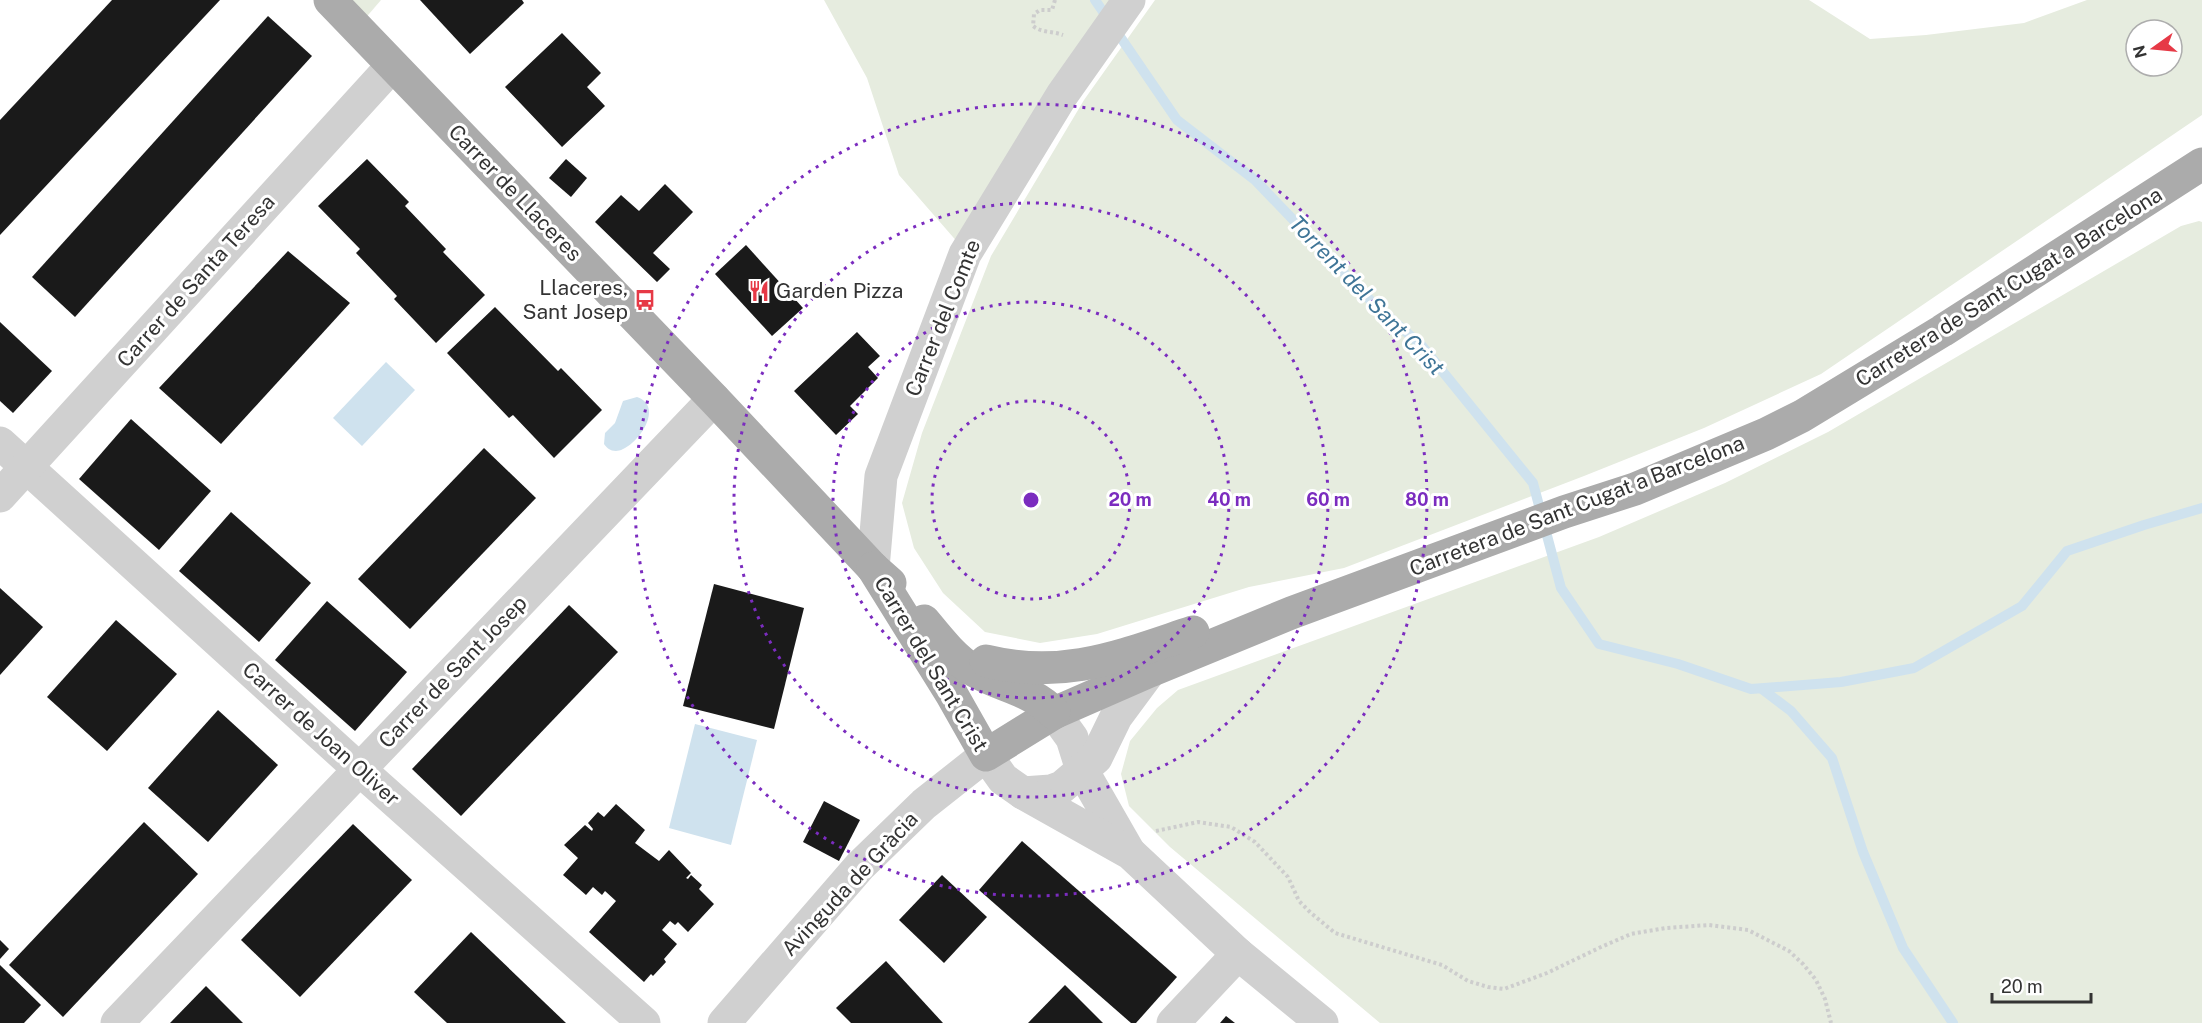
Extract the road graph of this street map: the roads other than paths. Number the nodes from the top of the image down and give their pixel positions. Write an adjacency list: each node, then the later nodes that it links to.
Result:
1 (330, 0): 3 (main road, Carrer de Llaceres)
2 (1113, 24): 9 (street, Carrer del Comte)
3 (392, 66): 5 (main road, Carrer de Llaceres); 7 (street, Carrer de Santa Teresa)
4 (2199, 171): 10 (main road, Carretera de Sant Cugat a Barcelona)
5 (714, 399): 9 (main road, Carrer de Llaceres); 15 (street, Carrer de Sant Josep)
6 (0, 443): 7 (street, Carrer de Joan Oliver)
7 (27, 467): 8 (street, Carrer de Santa Teresa); 15 (street, Carrer de Joan Oliver)
8 (0, 496)
9 (873, 568): 11 (main road, Carrer del Sant Crist); 14 (main road, Carrer del Sant Crist)
10 (1291, 614): 11 (main road); 12 (main road, Carretera de Sant Cugat a Barcelona)
11 (952, 652): 13 (main road, Carrer del Sant Crist)
12 (1150, 671): 13 (main road, Carretera de Sant Cugat a Barcelona); 16 (street)
13 (1054, 713): 14 (main road, Carretera de Sant Cugat a Barcelona); 16 (street, Carrer del Sant Crist)
14 (986, 754): 17 (street, Carrer del Sant Crist); 22 (street, Avinguda de Gràcia)
15 (359, 769): 20 (street, Carrer de Sant Josep); 21 (street, Carrer de Joan Oliver)
16 (1082, 770): 17 (street); 18 (street, Carrer del Sant Crist)
17 (1023, 793): 18 (street, Carrer del Sant Crist)
18 (1130, 853): 19 (street, Carrer del Sant Crist)
19 (1238, 954): 23 (street); 24 (street, Carrer del Sant Crist)
20 (117, 1023)
21 (644, 1023)
22 (724, 1023)
23 (1173, 1023)
24 (1322, 1023)

